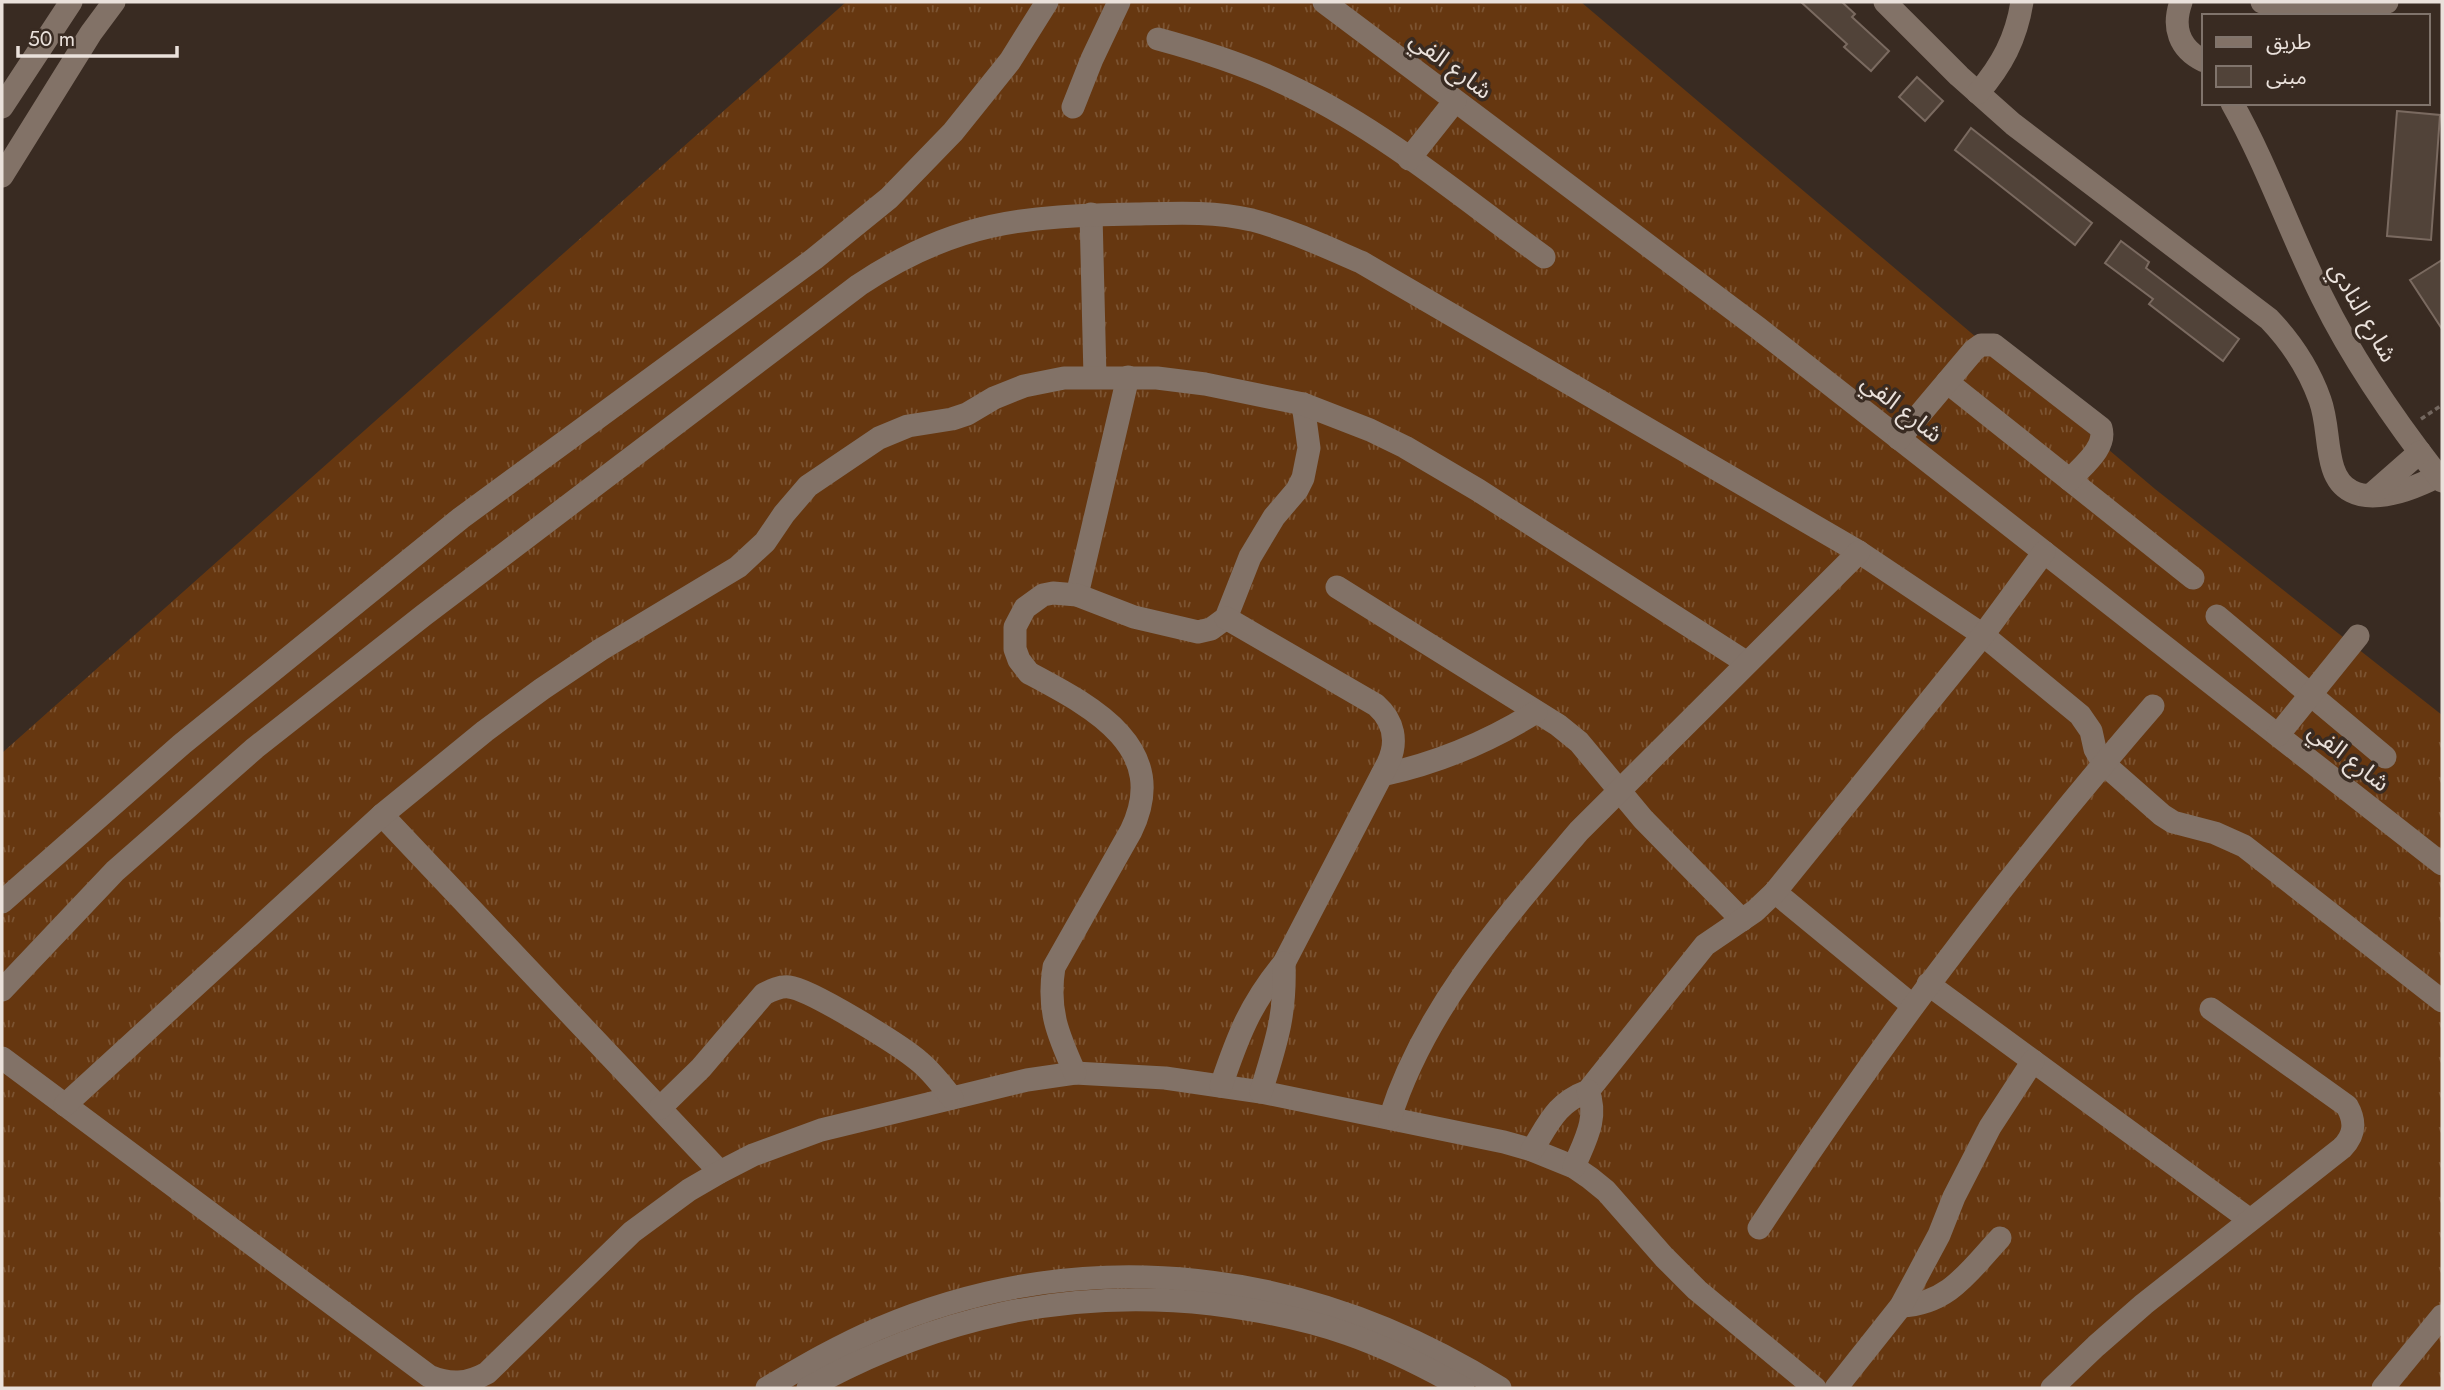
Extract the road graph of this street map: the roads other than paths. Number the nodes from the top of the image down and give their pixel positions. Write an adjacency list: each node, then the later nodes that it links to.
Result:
1 (71, 2): 18 (street)
2 (114, 2): 22 (street)
3 (1048, 2): 55 (street)
4 (1119, 2): 19 (street)
5 (1324, 2): 15 (street, شارع الفي)
6 (1885, 2): 14 (street)
7 (2022, 2): 14 (street)
8 (2181, 2): 13 (street)
9 (2262, 2): 11 (street)
10 (2387, 2): 11 (street)
11 (2316, 12)
12 (1158, 39): 21 (street)
13 (2202, 60)
14 (1978, 93): 33 (street)
15 (1455, 101): 21 (street); 29 (street, شارع الفي)
16 (2233, 105): 20 (street, شارع النادي)
17 (2250, 105): 20 (street, شارع النادي)
18 (2, 107)
19 (1073, 107)
20 (2260, 156): 30 (street, شارع النادي)
21 (1409, 159): 24 (street)
22 (2, 176)
23 (1091, 214): 25 (street); 34 (street); 59 (street)
24 (1544, 257)
25 (1096, 377): 26 (street); 52 (street)
26 (1128, 377): 28 (street); 38 (street)
27 (1947, 382): 29 (street); 32 (street); 32 (street)
28 (1303, 404): 40 (street); 43 (street)
29 (1899, 439): 35 (street, شارع الفي)
30 (2420, 452): 31 (street, شارع النادي); 33 (street)
31 (2440, 478): 33 (street)
32 (2070, 480): 36 (street)
33 (2368, 497)
34 (1859, 552): 41 (street); 43 (street)
35 (2044, 552): 41 (street); 47 (street, شارع الفي)
36 (2193, 578)
37 (1337, 587): 46 (street)
38 (1076, 595): 40 (street); 65 (street)
39 (2217, 616): 44 (street)
40 (1226, 618): 50 (street)
41 (1983, 635): 49 (street); 54 (street)
42 (2358, 636): 44 (street)
43 (1747, 663): 51 (street)
44 (2310, 694): 47 (street); 48 (street)
45 (2153, 706): 49 (street)
46 (1536, 712): 50 (street); 51 (street)
47 (2278, 736): 53 (street, شارع الفي)
48 (2385, 757)
49 (2103, 763): 58 (street); 60 (street)
50 (1382, 775): 57 (street)
51 (1619, 791): 56 (street); 72 (street)
52 (382, 815): 70 (street); 71 (street)
53 (2442, 864)
54 (1775, 892): 56 (street); 61 (street)
55 (2, 902)
56 (1742, 920): 67 (street)
57 (1284, 963): 66 (street); 68 (street)
58 (1928, 984): 61 (street); 64 (street)
59 (2, 990)
60 (2442, 1001)
61 (1912, 1005): 77 (street)
62 (2211, 1009): 76 (street)
63 (2, 1058): 70 (street)
64 (2033, 1061): 76 (street); 79 (street)
65 (1075, 1073): 66 (street); 69 (street)
66 (1221, 1086): 68 (street)
67 (1588, 1091): 73 (street); 74 (street)
68 (1261, 1092): 72 (street)
69 (952, 1098): 71 (street); 75 (street)
70 (65, 1105): 75 (street)
71 (660, 1108): 75 (street)
72 (1390, 1118): 73 (street)
73 (1532, 1150): 74 (street)
74 (1574, 1167): 85 (street)
75 (720, 1172)
76 (2250, 1220): 87 (street)
77 (1759, 1228)
78 (2000, 1238): 79 (street)
79 (1901, 1306): 86 (street)
80 (2442, 1316): 88 (street)
81 (767, 1388): 84 (street)
82 (808, 1388): 83 (street)
83 (1463, 1388)
84 (1500, 1388)
85 (1815, 1388)
86 (1836, 1388)
87 (2052, 1388)
88 (2383, 1388)

